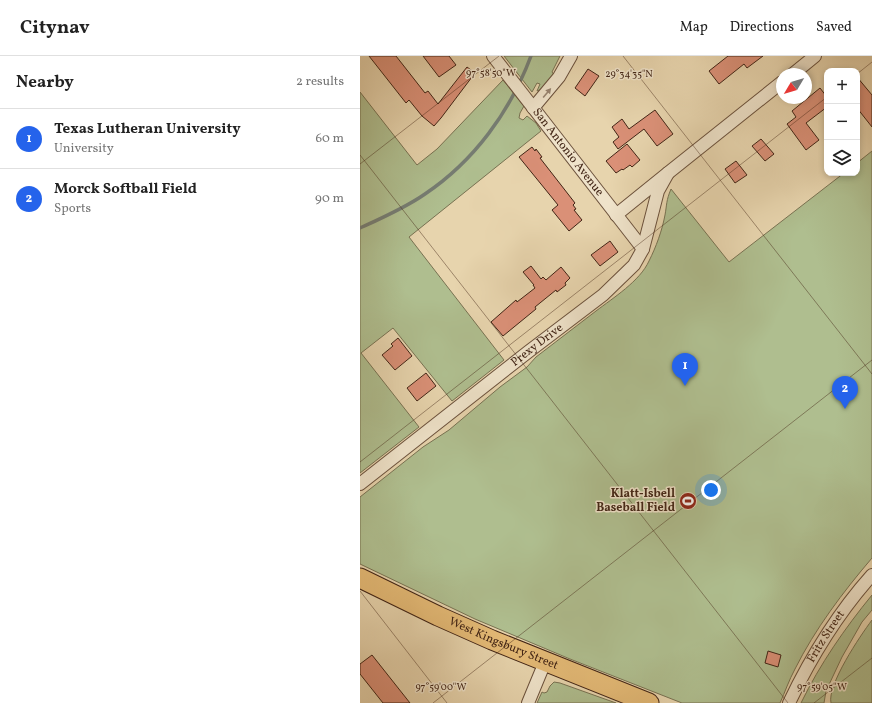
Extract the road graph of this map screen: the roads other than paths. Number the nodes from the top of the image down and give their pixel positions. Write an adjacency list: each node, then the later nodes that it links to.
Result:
1 (493, 56): 6 (street, San Antonio Avenue)
2 (571, 56): 6 (street, one-way to 2)
3 (815, 56): 4 (street)
4 (800, 68)
5 (776, 87): 7 (street, Prexy Drive)
6 (533, 108): 8 (street, San Antonio Avenue)
7 (668, 173): 8 (street, Prexy Drive); 9 (street, Prexy Drive)
8 (616, 215): 9 (street, San Antonio Avenue)
9 (643, 249): 10 (street, Prexy Drive)
10 (360, 484)
11 (872, 575): 16 (street, Fritz Street)
12 (360, 578): 13 (main road, West Kingsbury Street)
13 (545, 662): 14 (street); 15 (main road, West Kingsbury Street)
14 (528, 703)
15 (650, 703)
16 (789, 703)

